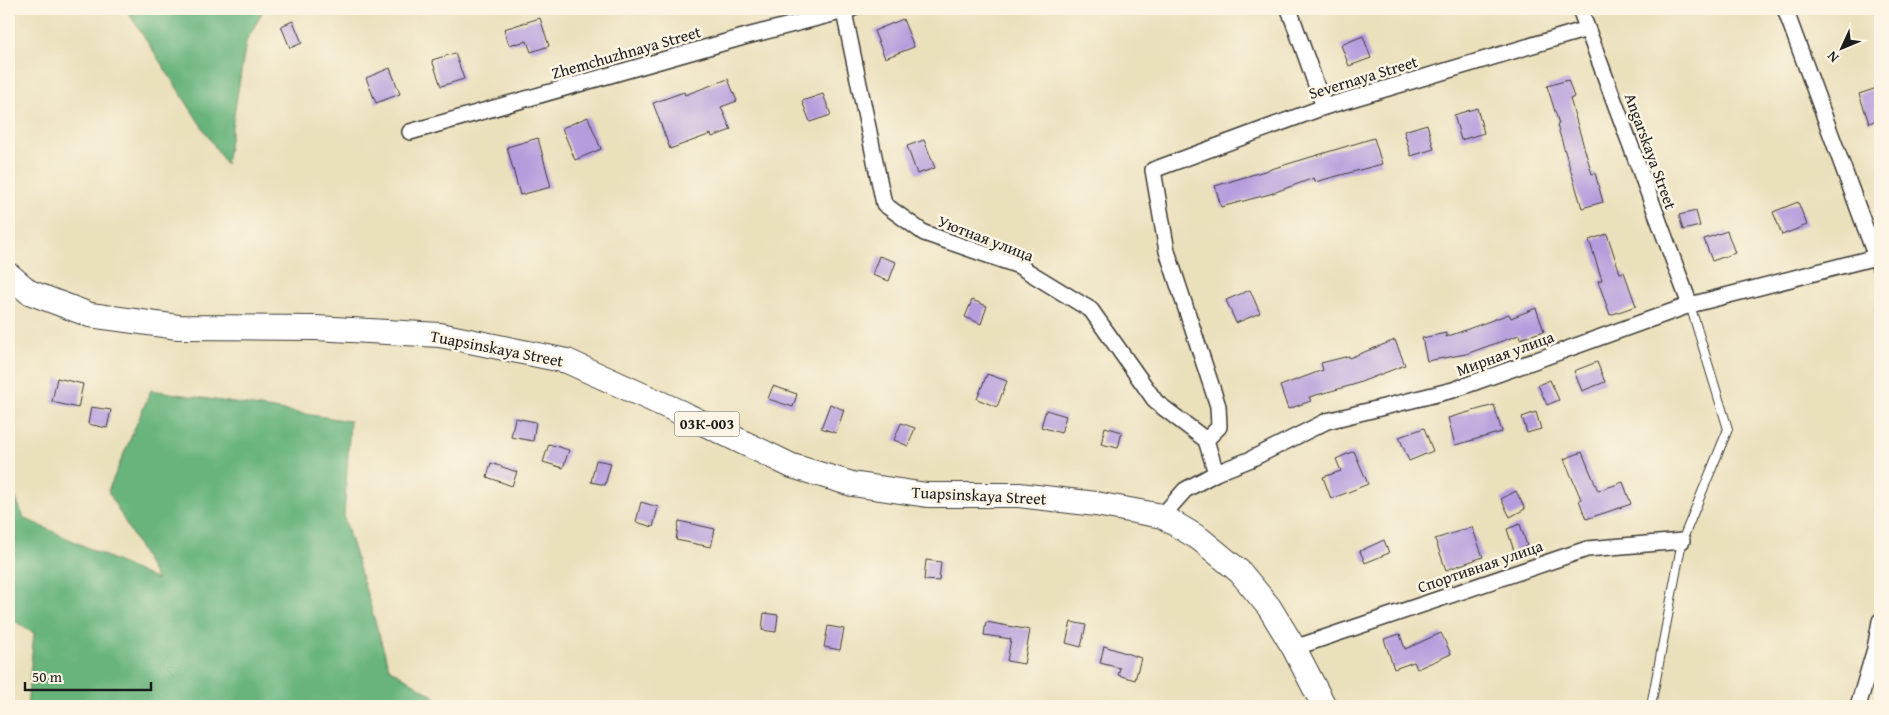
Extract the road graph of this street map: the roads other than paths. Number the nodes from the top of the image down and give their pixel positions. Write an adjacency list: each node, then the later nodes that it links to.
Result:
1 (1289, 9): 6 (street)
2 (1580, 9): 5 (street, Angarskaya Street)
3 (1785, 9): 8 (street)
4 (848, 11): 7 (street, Zhemchuzhnaya Street); 11 (street, Уютная улица)
5 (1587, 29): 6 (street, Severnaya Street); 10 (street, Angarskaya Street)
6 (1324, 107): 11 (street, Severnaya Street)
7 (410, 132)
8 (1878, 262): 10 (street, Мирная улица)
9 (9, 275): 13 (main road, Tuapsinskaya Street / 03К-003)
10 (1690, 305): 12 (street, Мирная улица); 14 (lane)
11 (1206, 440): 12 (street)
12 (1216, 473): 13 (street, Мирная улица)
13 (1162, 516): 16 (main road, Tuapsinskaya Street / 03К-003)
14 (1682, 540): 16 (street, Спортивная улица); 18 (lane)
15 (1880, 621): 19 (street)
16 (1294, 648): 17 (main road, Tuapsinskaya Street / 03К-003)
17 (1324, 706)
18 (1651, 706)
19 (1858, 706)

